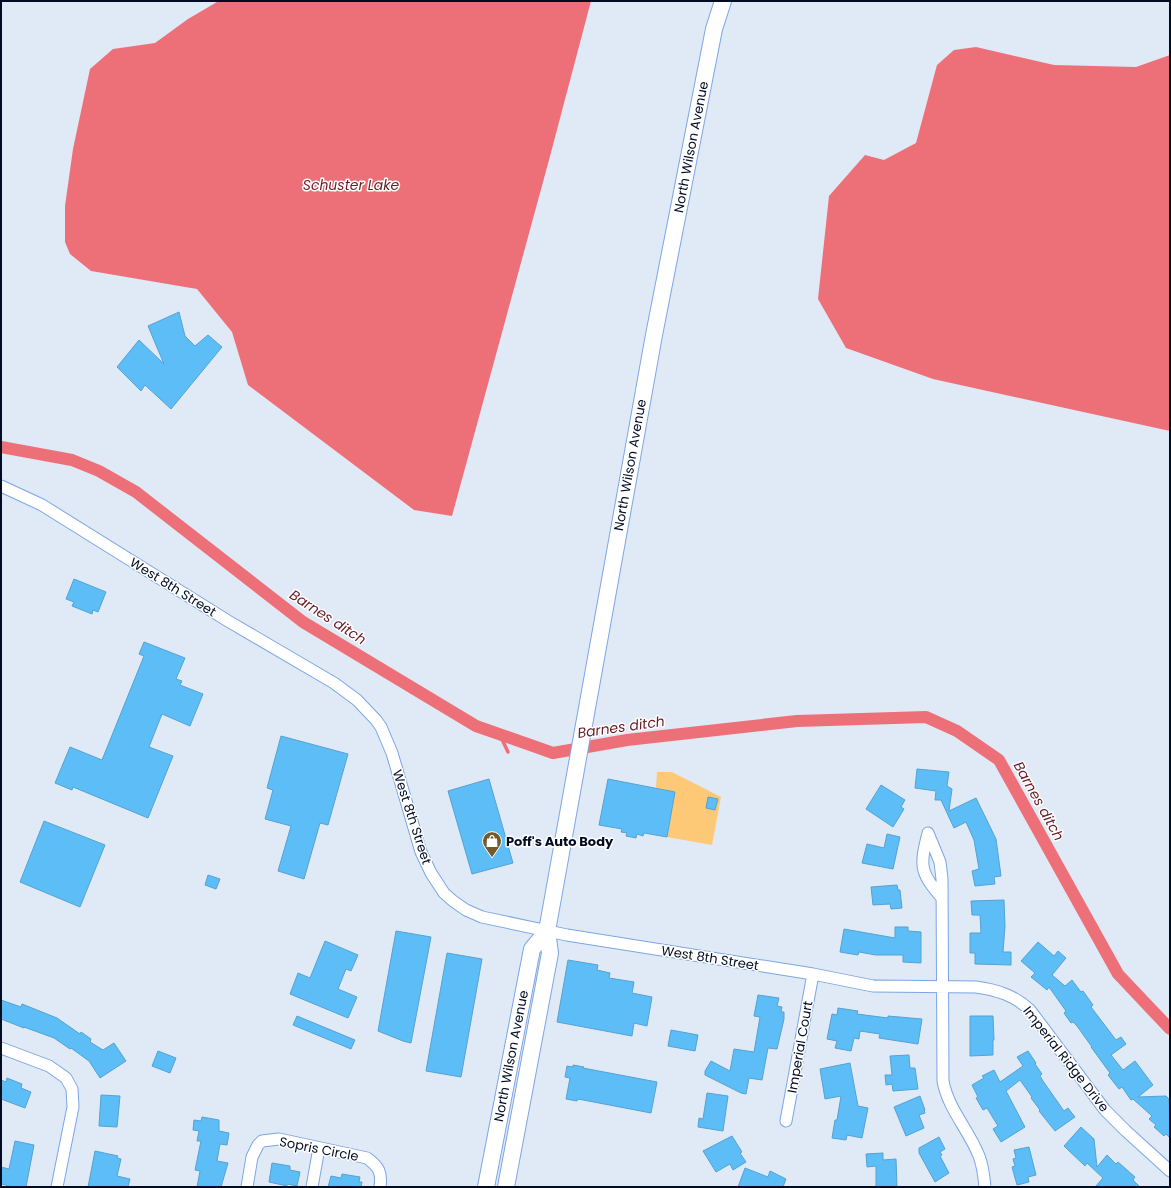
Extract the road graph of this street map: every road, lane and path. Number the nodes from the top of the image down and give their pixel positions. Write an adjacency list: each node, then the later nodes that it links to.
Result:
1 (723, 1): 4 (main road, North Wilson Avenue)
2 (1, 486): 4 (street, West 8th Street)
3 (942, 898): 6 (street)
4 (547, 931): 5 (street, West 8th Street); 15 (main road, North Wilson Avenue); 16 (main road, North Wilson Avenue)
5 (813, 974): 6 (street, West 8th Street); 8 (street, Imperial Court)
6 (943, 988): 10 (street, Imperial Ridge Drive); 17 (street)
7 (1, 1048): 11 (street)
8 (786, 1121)
9 (320, 1148): 12 (street, Sopris Circle); 13 (street); 14 (street, Sopris Circle)
10 (1170, 1171)
11 (57, 1187)
12 (246, 1187)
13 (312, 1187)
14 (380, 1187)
15 (486, 1187)
16 (506, 1187)
17 (985, 1187)

